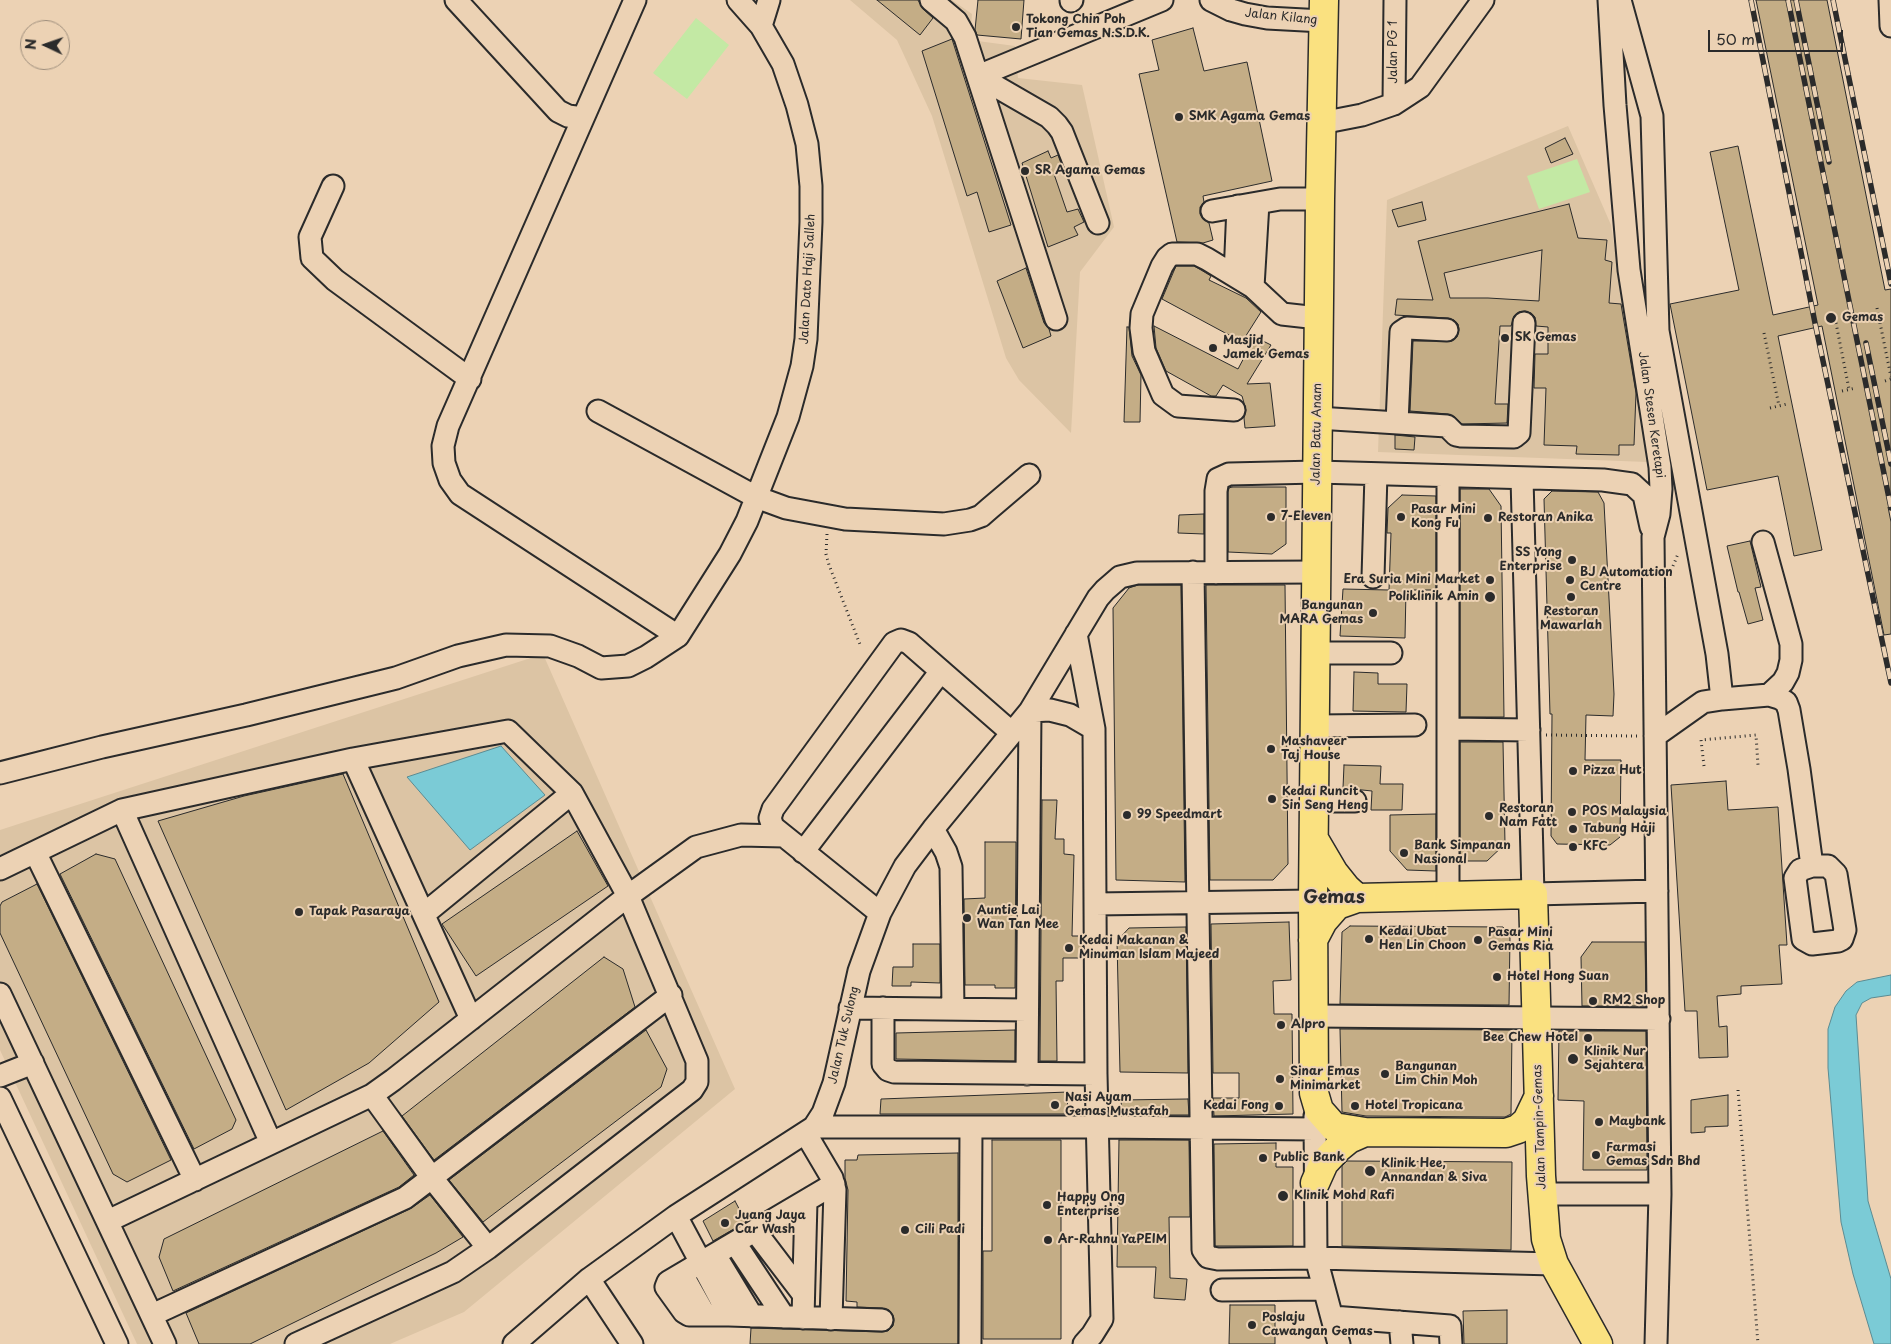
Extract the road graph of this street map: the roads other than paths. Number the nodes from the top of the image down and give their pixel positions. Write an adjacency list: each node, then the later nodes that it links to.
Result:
1 (456, 0): 18 (street)
2 (635, 0): 18 (street)
3 (738, 0): 14 (street, Jalan Dato Haji Salleh)
4 (769, 0): 14 (street)
5 (931, 0): 16 (street)
6 (1162, 0): 16 (street)
7 (1211, 0): 13 (street, Jalan Kilang)
8 (1395, 0): 17 (street, Jalan PG 1)
9 (1483, 0): 17 (street)
10 (1609, 0): 41 (street, Jalan Stesen Keretapi)
11 (1620, 0): 53 (street)
12 (1890, 0): 15 (street)
13 (1324, 11): 19 (highway, Jalan Batu Anam)
14 (761, 26): 40 (street, Jalan Dato Haji Salleh)
15 (1891, 26)
16 (978, 76): 24 (street); 27 (street)
17 (1394, 104): 19 (street)
18 (583, 118): 30 (street)
19 (1322, 123): 21 (highway, Jalan Batu Anam)
20 (333, 186): 30 (street)
21 (1320, 199): 22 (street); 26 (highway, Jalan Batu Anam)
22 (1248, 204): 23 (street); 25 (street)
23 (1212, 211)
24 (1098, 223)
25 (1244, 282): 26 (street); 31 (street)
26 (1318, 318): 33 (highway, Jalan Batu Anam)
27 (1056, 319)
28 (1524, 323): 34 (street)
29 (1447, 330): 34 (street)
30 (470, 380): 48 (street)
31 (1234, 410)
32 (598, 412): 40 (street)
33 (1317, 418): 34 (street); 35 (highway, Jalan Batu Anam)
34 (1397, 423)
35 (1317, 472): 36 (street); 44 (street); 45 (highway, Jalan Batu Anam)
36 (1376, 474): 38 (street); 46 (street)
37 (1029, 475): 40 (street)
38 (1448, 476): 39 (street); 58 (street)
39 (1522, 478): 41 (street); 60 (street)
40 (756, 497): 48 (street, Jalan Dato Haji Salleh)
41 (1653, 537): 61 (street, Jalan Stesen Keretapi)
42 (1763, 542): 52 (street)
43 (1193, 572): 44 (street, Jalan Tuk Sulong); 47 (street, Jalan Tuk Sulong); 81 (street)
44 (1216, 572): 45 (street, Jalan Tuk Sulong)
45 (1316, 572): 49 (highway, Jalan Batu Anam)
46 (1374, 577)
47 (1076, 634): 54 (street, Jalan Tuk Sulong); 57 (street)
48 (678, 636): 63 (street)
49 (1315, 653): 50 (street); 56 (highway, Jalan Batu Anam)
50 (1391, 653)
51 (941, 671): 59 (street); 69 (street); 72 (street)
52 (1769, 696): 53 (street); 73 (street)
53 (1722, 699): 61 (street)
54 (1030, 711): 57 (street); 59 (street, Jalan Tuk Sulong); 91 (street)
55 (1415, 724): 56 (street)
56 (1315, 726): 65 (highway, Jalan Batu Anam)
57 (1094, 729): 82 (street)
58 (1448, 729): 60 (street); 78 (street)
59 (1012, 733): 68 (street, Jalan Tuk Sulong)
60 (1529, 733): 76 (street)
61 (1655, 736): 75 (street, Jalan Stesen Keretapi)
62 (353, 759): 64 (street); 67 (street); 84 (street)
63 (0, 773)
64 (572, 793): 77 (street); 84 (street)
65 (1314, 800): 66 (street); 70 (highway, Jalan Batu Anam)
66 (1355, 801)
67 (122, 810): 71 (street); 111 (street)
68 (933, 828): 83 (street, Jalan Tuk Sulong); 90 (street)
69 (784, 836): 72 (street); 77 (street)
70 (1314, 839): 79 (highway); 80 (highway)
71 (35, 852): 74 (street); 113 (street)
72 (803, 852): 83 (street)
73 (1812, 866)
74 (0, 869)
75 (1657, 890): 76 (street); 94 (street, Jalan Stesen Keretapi)
76 (1533, 894): 78 (highway); 95 (highway, Jalan Tampin-Gemas)
77 (628, 896): 87 (street); 93 (street)
78 (1448, 896): 79 (highway)
79 (1357, 898): 85 (highway)
80 (1313, 901): 81 (street); 85 (highway)
81 (1197, 903): 82 (street); 106 (street)
82 (1094, 904): 98 (street)
83 (880, 913): 88 (street, Jalan Tuk Sulong)
84 (424, 914): 93 (street)
85 (1313, 940): 92 (highway)
86 (0, 994): 96 (street)
87 (671, 996): 112 (street); 124 (street)
88 (850, 1008): 89 (street); 108 (street, Jalan Tuk Sulong)
89 (883, 1008): 90 (street); 97 (street)
90 (953, 1009): 91 (street)
91 (1027, 1010): 97 (street)
92 (1314, 1016): 95 (street); 100 (highway)
93 (471, 1019): 101 (street)
94 (1658, 1019): 95 (street); 117 (street, Jalan Stesen Keretapi)
95 (1537, 1020): 102 (highway, Jalan Tampin-Gemas)
96 (33, 1063): 99 (street); 121 (street)
97 (1027, 1074): 98 (street)
98 (1096, 1074): 105 (street)
99 (0, 1076)
100 (1314, 1093): 107 (street); 109 (highway)
101 (372, 1095): 111 (street); 112 (street)
102 (1539, 1096): 110 (highway); 116 (highway, Jalan Tampin-Gemas)
103 (0, 1098): 141 (street)
104 (971, 1127): 105 (street); 108 (street); 146 (street)
105 (1098, 1127): 106 (street); 147 (street)
106 (1200, 1128): 107 (street); 126 (street)
107 (1315, 1129): 114 (street)
108 (810, 1130): 115 (street); 119 (street, Jalan Tuk Sulong)
109 (1365, 1132): 110 (highway); 114 (highway)
110 (1506, 1133): 116 (highway)
111 (271, 1143): 113 (street)
112 (432, 1178): 124 (street); 133 (street)
113 (195, 1180): 121 (street)
114 (1315, 1183): 126 (street)
115 (834, 1184): 118 (street); 138 (street)
116 (1541, 1185): 117 (street); 128 (highway, Jalan Tampin-Gemas)
117 (1660, 1194): 152 (street, Jalan Stesen Keretapi)
118 (806, 1200): 120 (street); 125 (street)
119 (676, 1216): 127 (street); 129 (street, Jalan Tuk Sulong)
120 (780, 1216): 122 (street); 125 (street)
121 (108, 1222): 133 (street)
122 (755, 1231): 123 (street); 132 (street)
123 (735, 1243): 127 (street); 136 (street)
124 (488, 1248): 143 (street)
125 (804, 1252): 132 (street)
126 (1316, 1258): 128 (street); 130 (street)
127 (708, 1259): 134 (street); 134 (street); 135 (street)
128 (1554, 1264): 151 (highway, Jalan Tampin-Gemas)
129 (589, 1279): 144 (street, Jalan Tuk Sulong); 145 (street)
130 (1324, 1288): 131 (street); 137 (street)
131 (1222, 1290)
132 (803, 1294): 136 (street)
133 (152, 1315): 142 (street)
134 (729, 1315): 135 (street)
135 (752, 1316): 136 (street)
136 (794, 1317): 138 (street)
137 (1332, 1317): 140 (street); 148 (street)
138 (831, 1319): 139 (street)
139 (882, 1320)
140 (1400, 1322): 149 (street); 150 (street)
141 (118, 1344)
142 (165, 1344)
143 (296, 1344)
144 (514, 1344)
145 (632, 1344)
146 (970, 1344)
147 (1084, 1344)
148 (1339, 1344)
149 (1402, 1344)
150 (1451, 1344)
151 (1598, 1344)
152 (1656, 1344)

